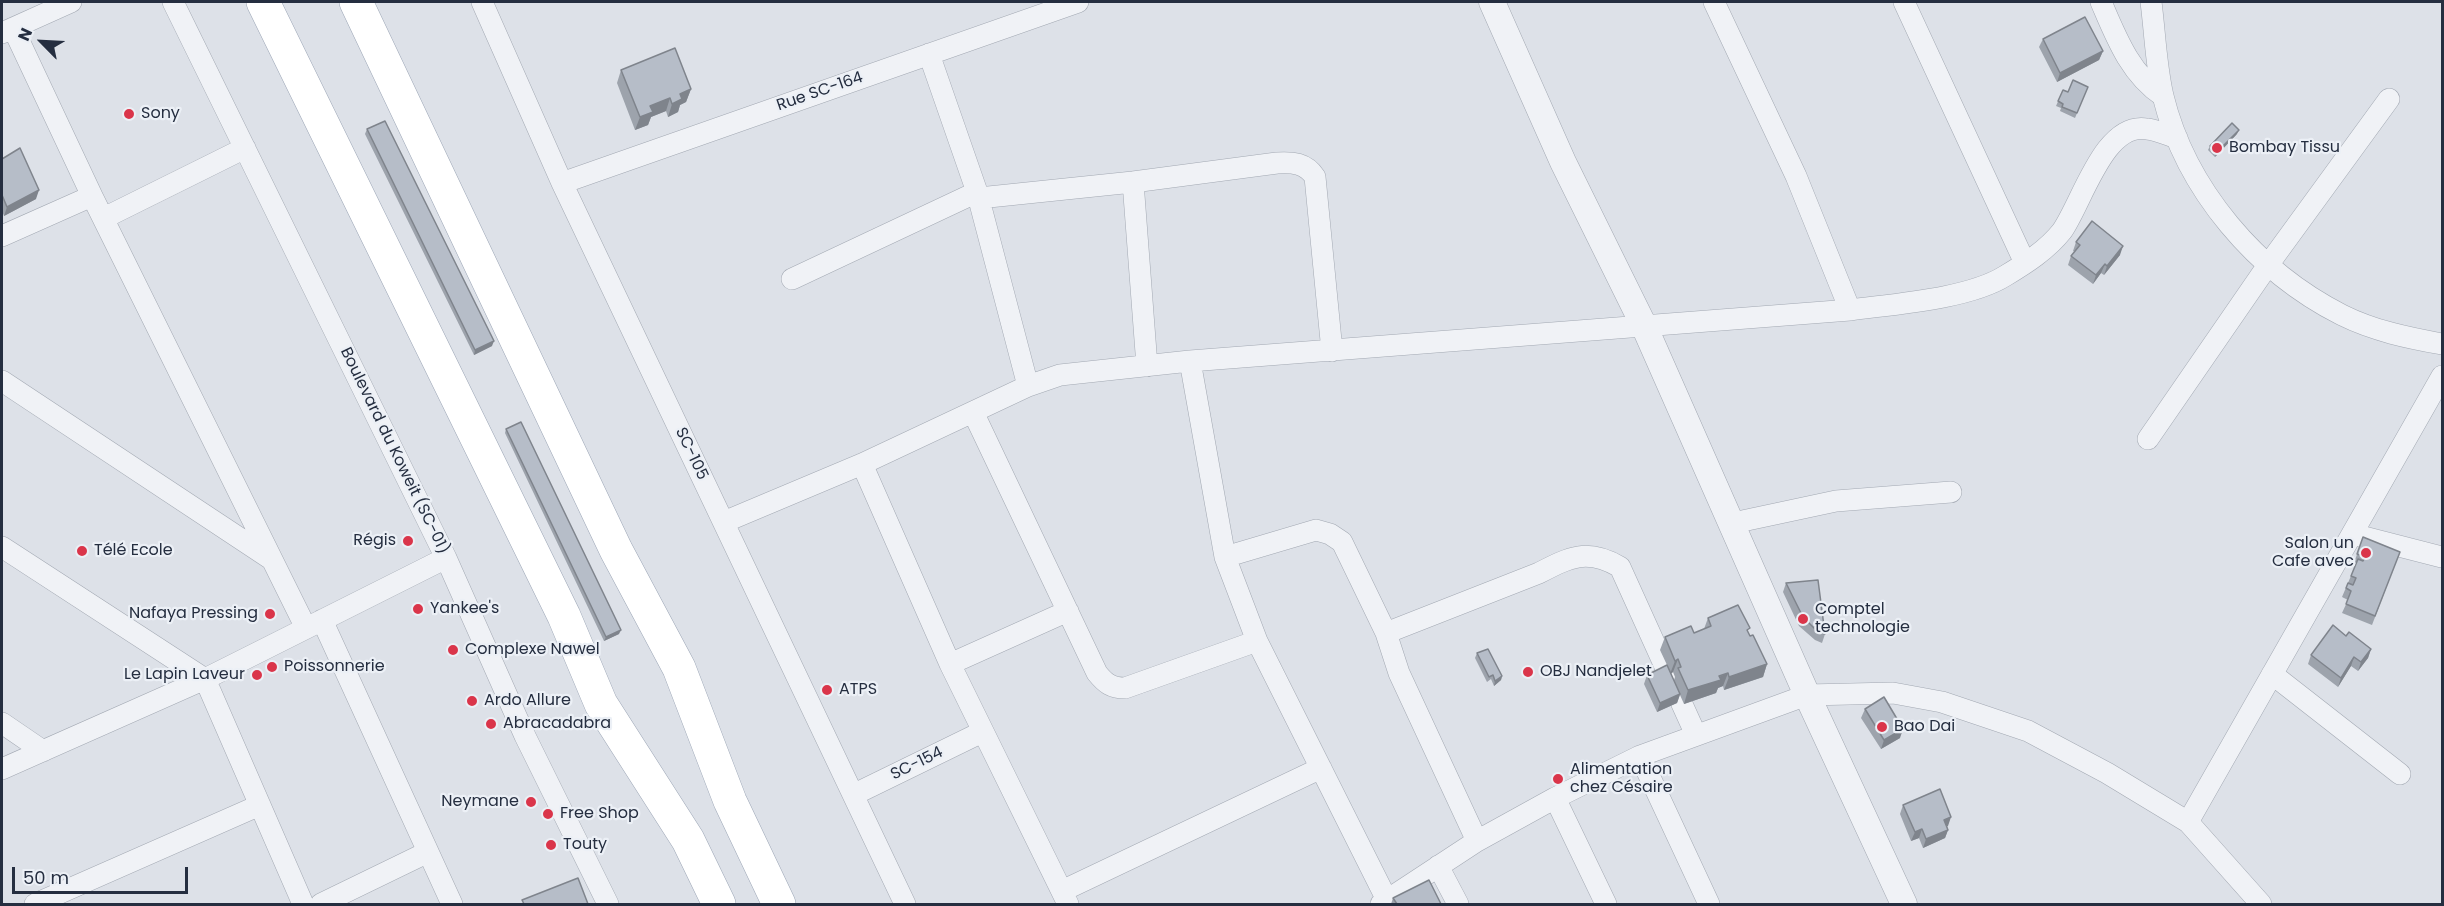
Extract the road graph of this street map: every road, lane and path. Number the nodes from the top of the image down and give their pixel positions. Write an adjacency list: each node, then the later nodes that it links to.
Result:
1 (71, 2): 12 (street)
2 (173, 2): 18 (street, Boulevard du Koweit (SC-01))
3 (263, 2): 79 (main road)
4 (356, 2): 80 (main road)
5 (482, 2): 20 (street, SC-105)
6 (1078, 2): 14 (street, Rue SC-164)
7 (1492, 2): 29 (street)
8 (1714, 2): 28 (street)
9 (1904, 2): 25 (street)
10 (2101, 2): 15 (street)
11 (2151, 2): 15 (street)
12 (47, 7): 13 (street)
13 (7, 31): 22 (street)
14 (929, 54): 20 (street, Rue SC-164); 21 (street)
15 (2163, 96): 17 (street)
16 (2389, 99): 26 (street)
17 (2177, 138): 25 (street); 26 (street)
18 (245, 148): 23 (street); 46 (street, Boulevard du Koweit (SC-01))
19 (1133, 182): 21 (street); 31 (street); 33 (street)
20 (562, 183): 41 (street, SC-105)
21 (978, 195): 27 (street); 36 (street)
22 (92, 196): 23 (street); 24 (street)
23 (105, 218): 48 (street)
24 (2, 237)
25 (2025, 262): 28 (street)
26 (2268, 265): 30 (street); 38 (street)
27 (792, 279)
28 (1850, 310): 29 (street)
29 (1645, 328): 31 (street); 42 (street)
30 (2442, 344)
31 (1332, 351): 32 (street)
32 (1190, 361): 33 (street); 45 (street)
33 (1147, 366): 36 (street)
34 (2442, 376): 43 (street)
35 (2, 381): 48 (street)
36 (1028, 386): 37 (street)
37 (973, 412): 39 (street); 49 (street)
38 (2148, 439)
39 (862, 464): 41 (street); 53 (street)
40 (1951, 492): 42 (street)
41 (724, 522): 65 (street, SC-105)
42 (1733, 523): 56 (street)
43 (2352, 534): 47 (street); 54 (street)
44 (2, 547): 55 (street)
45 (1225, 557): 51 (street); 52 (street)
46 (446, 558): 50 (street); 78 (street, Boulevard du Koweit (SC-01))
47 (2442, 558)
48 (272, 559): 50 (street)
49 (1068, 611): 52 (street); 53 (street)
50 (314, 624): 55 (street); 70 (street)
51 (1386, 633): 59 (street); 69 (street)
52 (1257, 641): 62 (street)
53 (950, 664): 58 (street)
54 (2272, 674): 64 (street); 68 (street)
55 (205, 679): 60 (street); 67 (street)
56 (1807, 695): 59 (street); 68 (street); 85 (street)
57 (2, 723): 60 (street)
58 (982, 732): 65 (street, SC-154); 72 (street)
59 (1696, 735): 61 (street)
60 (43, 751): 63 (street)
61 (1640, 756): 66 (street); 84 (street)
62 (1322, 768): 72 (street); 73 (street)
63 (2, 769)
64 (2400, 774)
65 (853, 795): 81 (street, SC-105)
66 (1555, 798): 69 (street); 83 (street)
67 (260, 805): 74 (street); 75 (street)
68 (2188, 822): 86 (street)
69 (1476, 841): 71 (street)
70 (428, 852): 76 (street); 77 (street)
71 (1438, 866): 73 (street); 82 (street)
72 (1065, 898)
73 (1384, 902)
74 (35, 904)
75 (303, 904)
76 (321, 904)
77 (452, 904)
78 (608, 904)
79 (719, 904)
80 (779, 904)
81 (904, 904)
82 (1458, 904)
83 (1606, 904)
84 (1709, 904)
85 (1904, 904)
86 (2261, 904)

